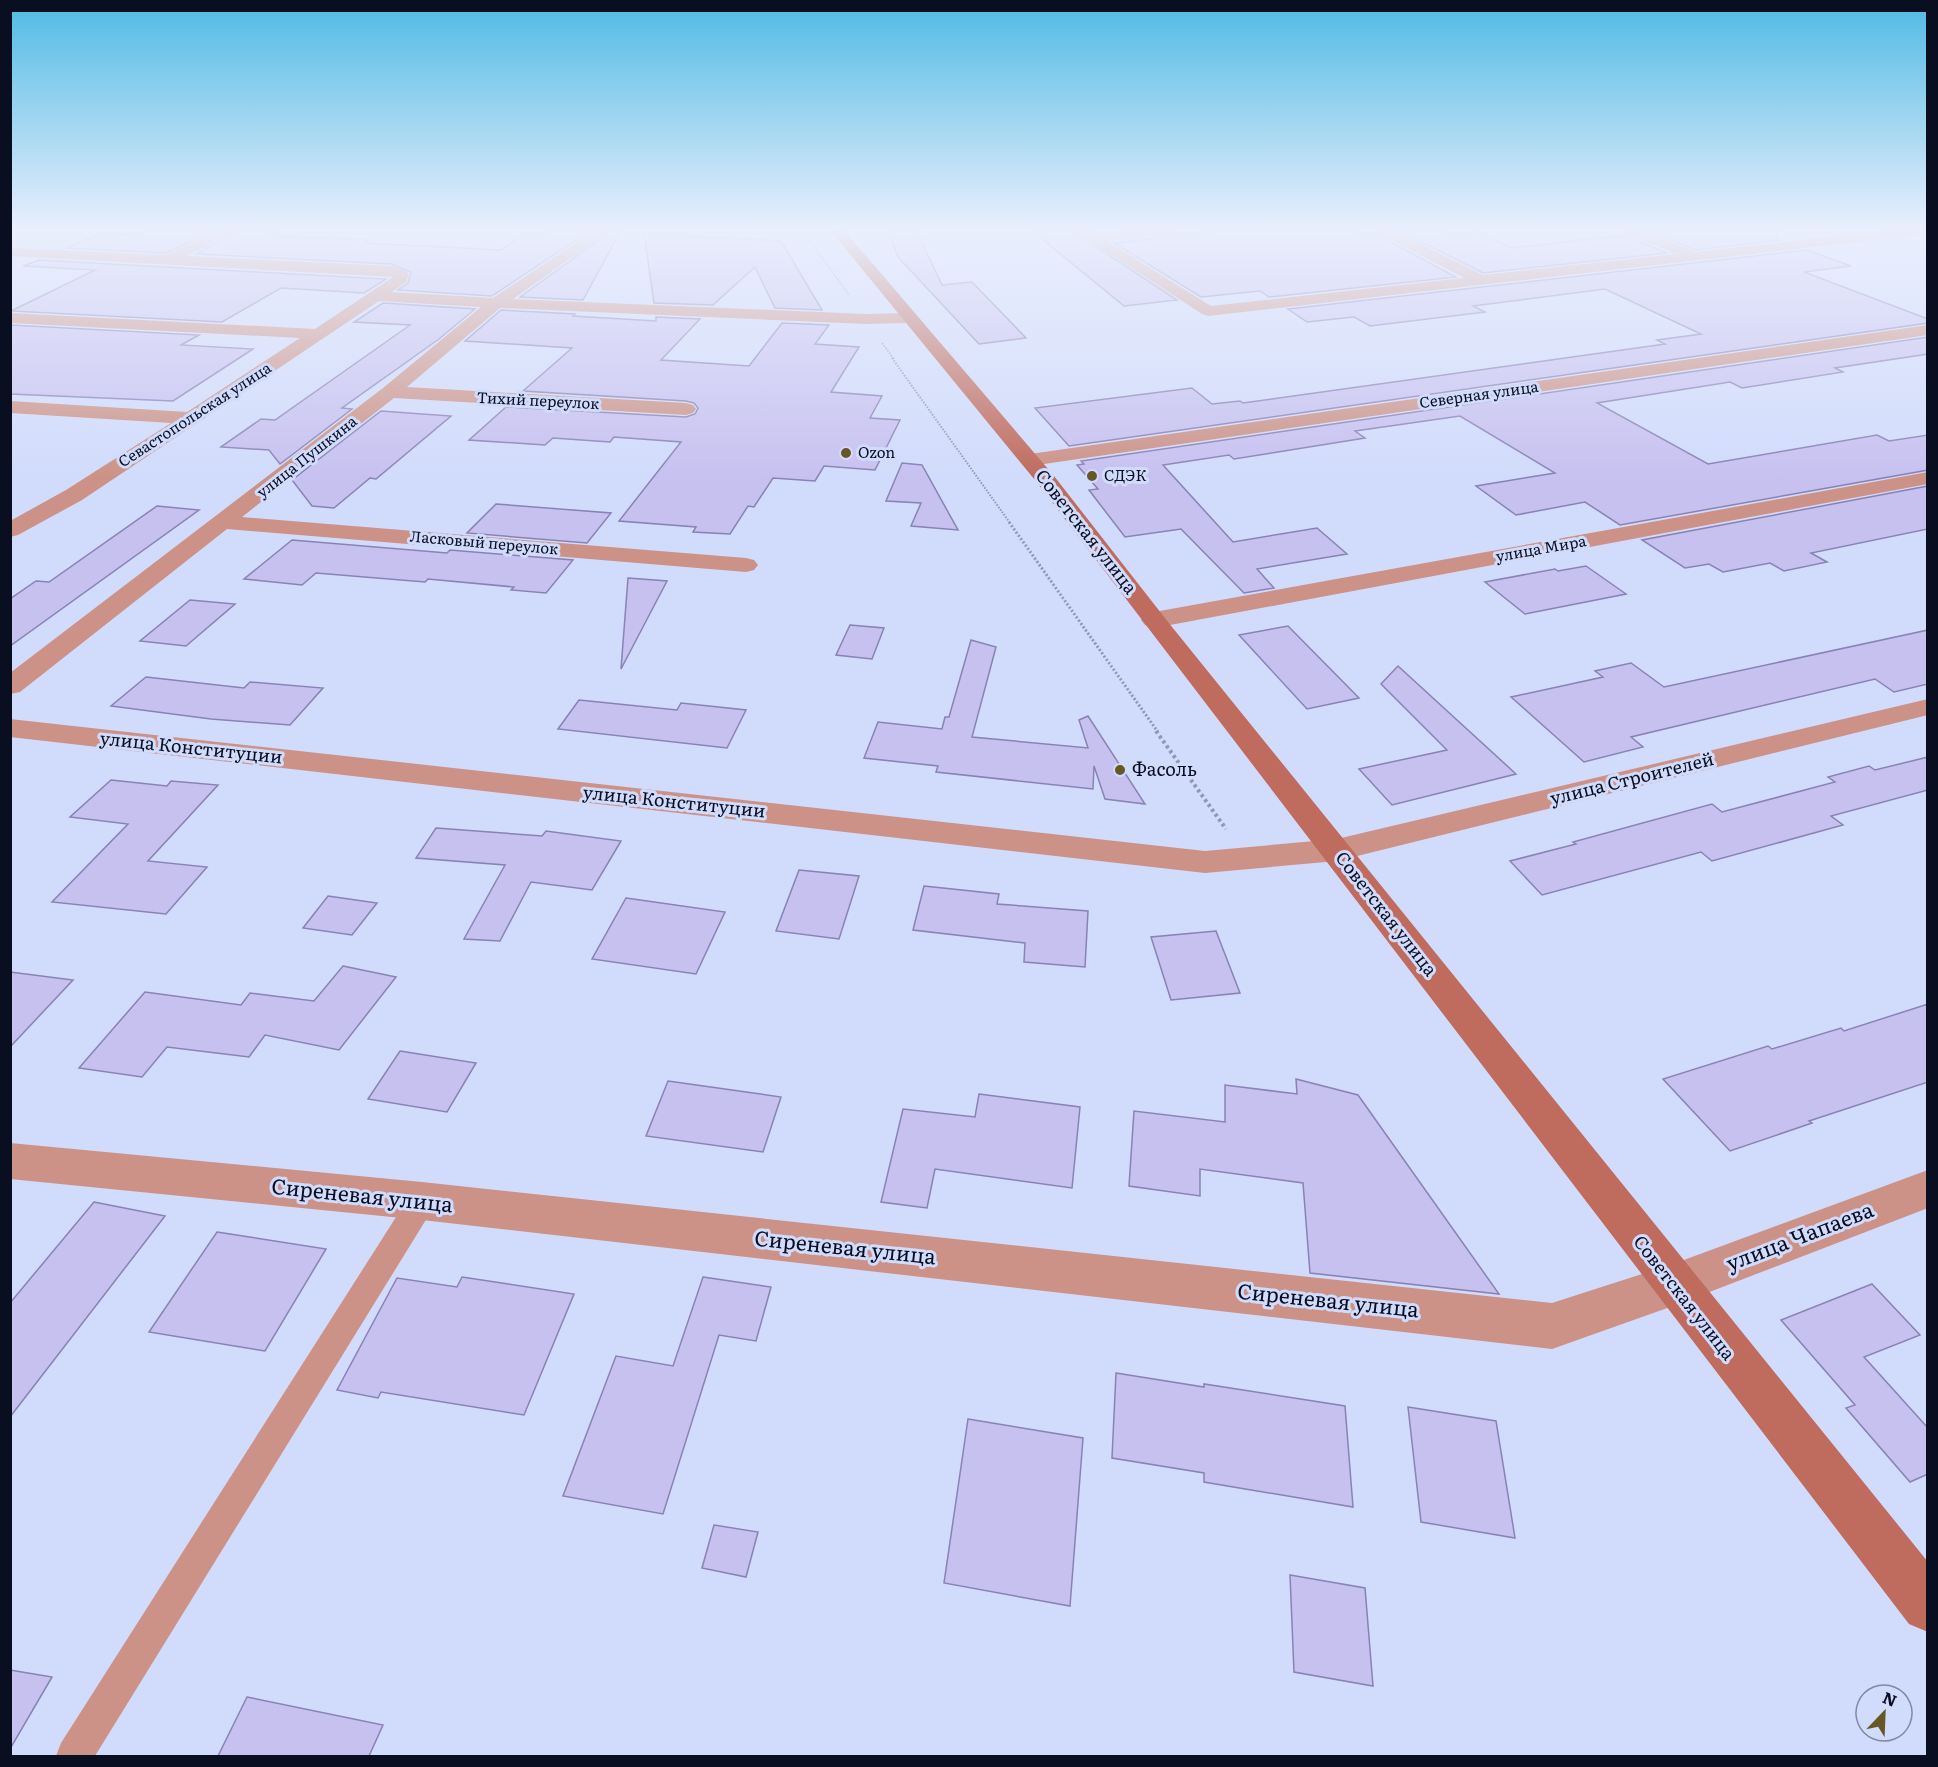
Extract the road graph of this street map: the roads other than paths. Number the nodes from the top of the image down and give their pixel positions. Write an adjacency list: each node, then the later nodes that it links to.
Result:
1 (350, 312): 8 (street, Севастопольская улица)
2 (485, 312): 9 (street, улица Пушкина)
3 (714, 312): 6 (street)
4 (904, 312): 6 (main road, Советская улица)
5 (10, 318): 8 (street)
6 (908, 318): 13 (main road, Советская улица)
7 (1928, 330): 13 (street, Северная улица)
8 (317, 334): 12 (street, Севастопольская улица)
9 (390, 392): 11 (street, Тихий переулок); 15 (street, улица Пушкина)
10 (10, 407): 12 (street)
11 (686, 409)
12 (190, 418): 16 (street, Севастопольская улица)
13 (1030, 460): 18 (main road, Советская улица)
14 (1928, 478): 18 (street, улица Мира)
15 (222, 522): 17 (street, Ласковый переулок); 19 (street, улица Пушкина)
16 (10, 530)
17 (746, 565)
18 (1154, 621): 22 (main road, Советская улица)
19 (10, 686)
20 (1928, 707): 22 (street, улица Строителей)
21 (10, 728): 22 (street, улица Конституции)
22 (1337, 850): 26 (main road, Советская улица)
23 (10, 1161): 25 (street, Сиреневая улица)
24 (1928, 1190): 26 (street, улица Чапаева)
25 (422, 1201): 26 (street, Сиреневая улица); 28 (lane)
26 (1673, 1284): 27 (main road, Советская улица)
27 (1928, 1605)
28 (74, 1756)

